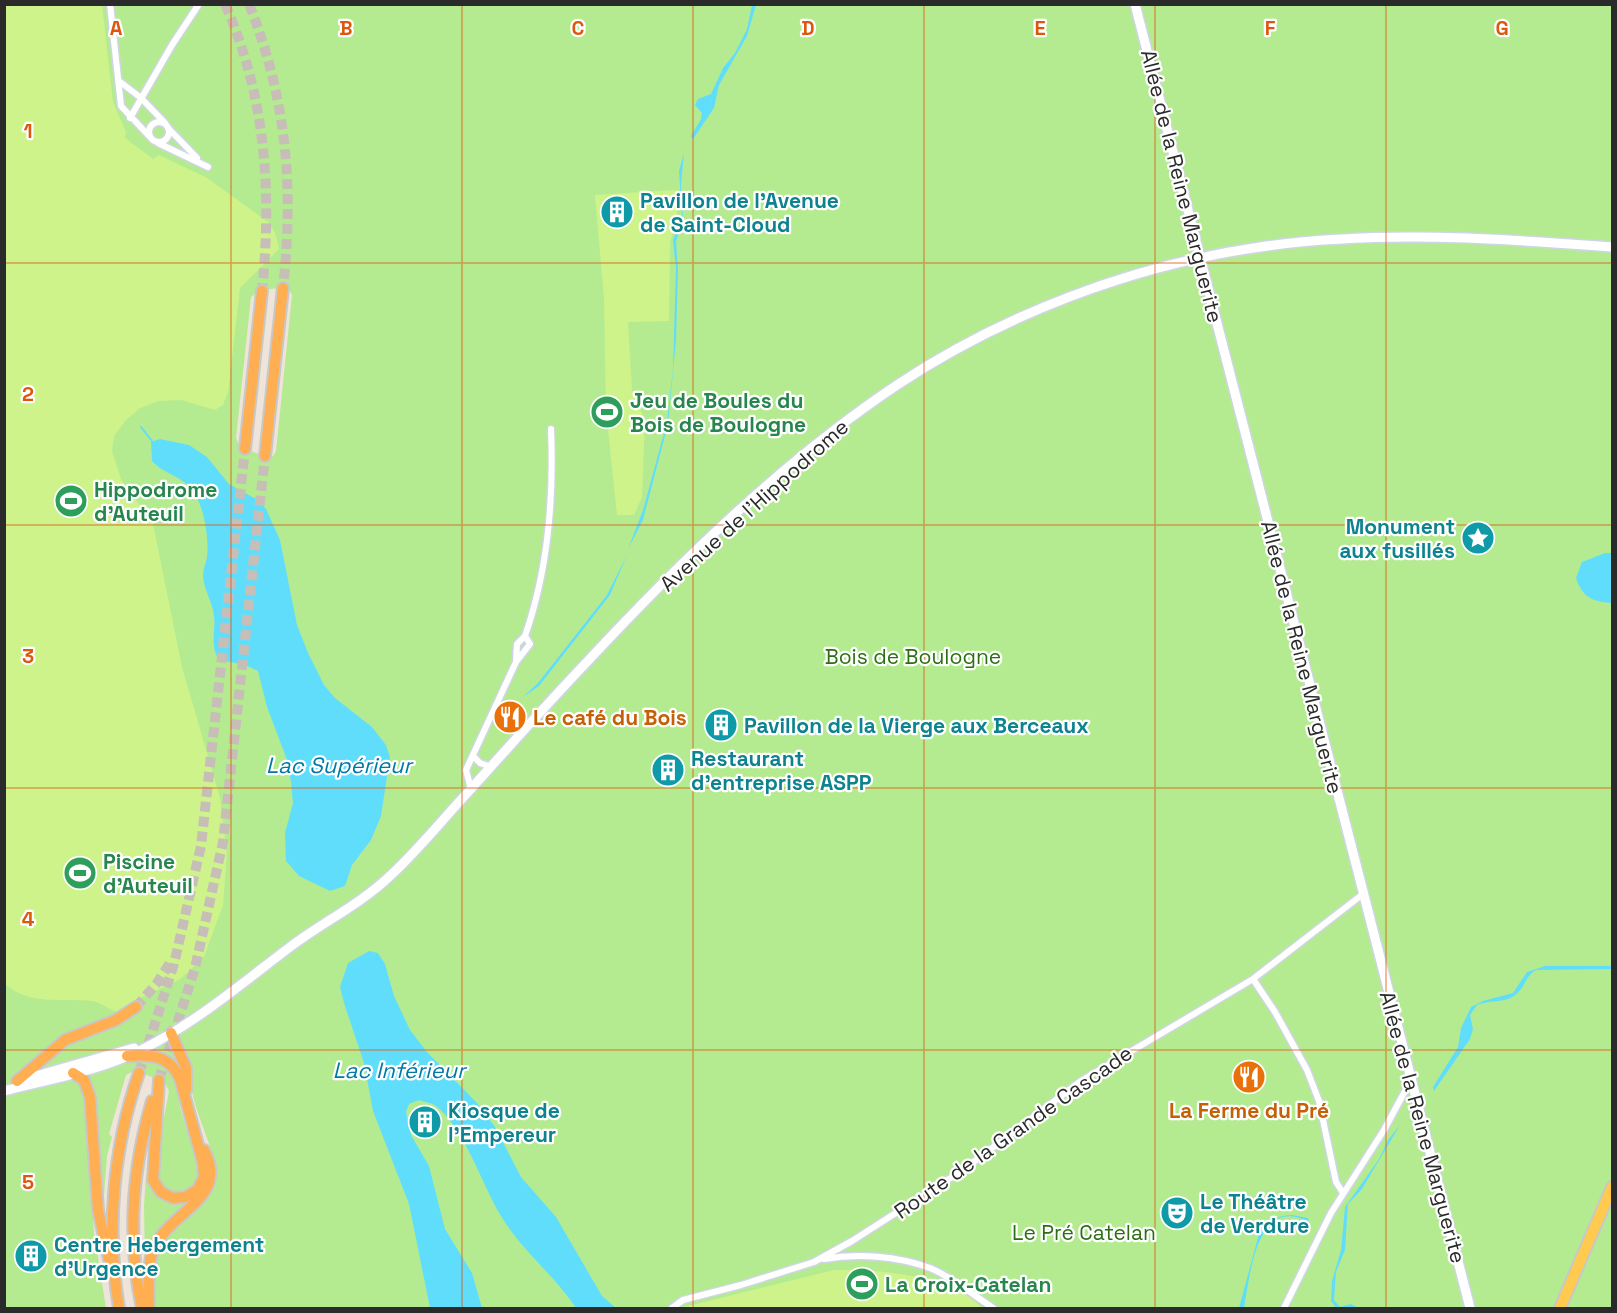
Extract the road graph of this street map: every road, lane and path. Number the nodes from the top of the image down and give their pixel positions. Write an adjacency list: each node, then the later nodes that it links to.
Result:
1 (110, 4): 4 (street)
2 (199, 4): 5 (street)
3 (1135, 4): 13 (main road, Allée de la Reine Marguerite)
4 (119, 81): 5 (street); 6 (street)
5 (141, 98): 6 (street); 7 (street)
6 (130, 118): 8 (street)
7 (167, 126): 8 (street); 9 (street); 10 (street)
8 (150, 136): 9 (street)
9 (158, 142): 10 (street)
10 (199, 161): 11 (street)
11 (208, 167)
12 (1612, 248): 13 (main road, Avenue de l'Hippodrome)
13 (1200, 259): 22 (main road, Avenue de l'Hippodrome); 24 (main road, Allée de la Reine Marguerite)
14 (283, 288): 18 (highway)
15 (262, 291): 17 (highway)
16 (551, 429): 19 (street)
17 (245, 449)
18 (265, 456)
19 (525, 636): 20 (street); 20 (street)
20 (516, 662): 21 (street)
21 (474, 757): 22 (street); 23 (street)
22 (491, 767): 23 (main road, Avenue de l'Hippodrome)
23 (471, 789): 27 (main road, Avenue de l'Hippodrome)
24 (1363, 894): 25 (street, Route de la Grande Cascade); 32 (main road, Allée de la Reine Marguerite)
25 (1253, 980): 39 (street); 40 (street, Route de la Grande Cascade)
26 (136, 1006): 33 (highway)
27 (171, 1033): 28 (main road, Avenue de l'Hippodrome); 36 (highway)
28 (159, 1040): 29 (main road); 33 (main road)
29 (127, 1056): 30 (main road); 36 (highway)
30 (73, 1073): 35 (main road); 41 (highway)
31 (139, 1073): 41 (highway)
32 (1411, 1080): 39 (street); 49 (main road, Allée de la Reine Marguerite)
33 (17, 1081): 34 (main road)
34 (4, 1084)
35 (4, 1091)
36 (185, 1097): 37 (highway)
37 (195, 1131): 44 (highway); 45 (highway)
38 (1612, 1187): 42 (main road)
39 (1343, 1193): 48 (street)
40 (814, 1262): 46 (street, Route de la Grande Cascade); 47 (street)
41 (116, 1293): 43 (highway)
42 (1564, 1307)
43 (119, 1308)
44 (142, 1308)
45 (149, 1308)
46 (672, 1308)
47 (993, 1308)
48 (1284, 1308)
49 (1470, 1308)

